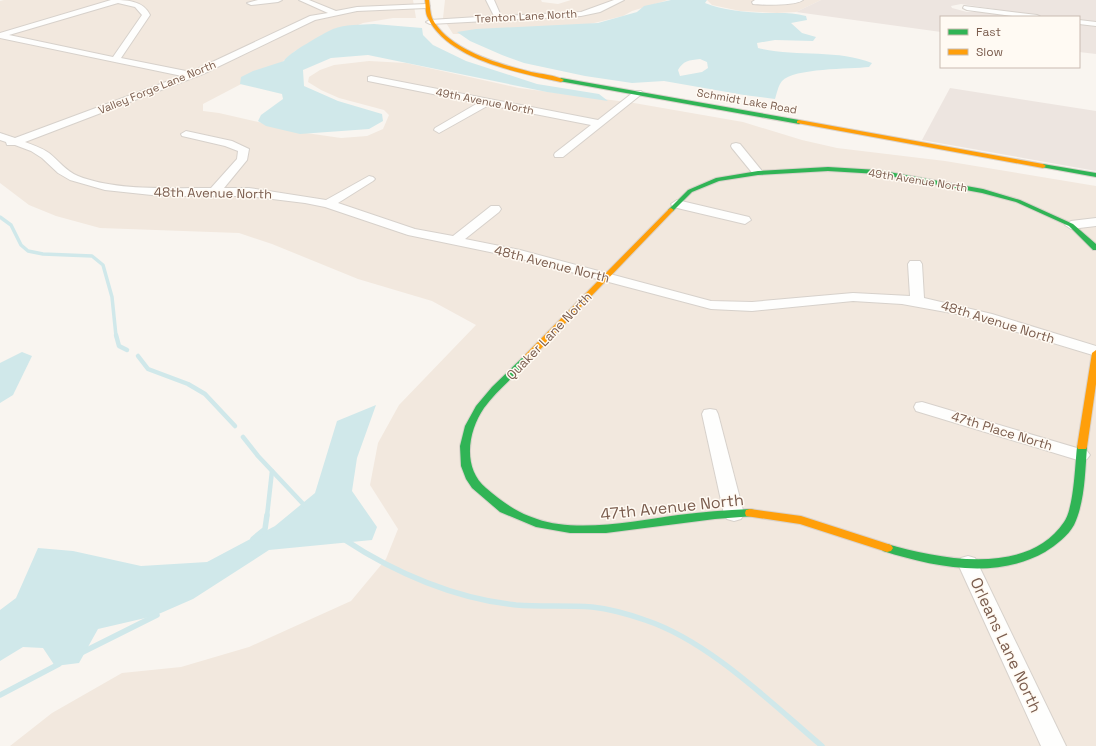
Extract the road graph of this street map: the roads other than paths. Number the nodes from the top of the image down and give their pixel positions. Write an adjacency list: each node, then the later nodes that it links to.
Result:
1 (118, 0): 17 (street); 18 (street)
2 (278, 0): 8 (street)
3 (303, 0): 11 (street)
4 (490, 0): 13 (street)
5 (620, 0): 13 (street, Trenton Lane North)
6 (799, 0): 7 (street)
7 (756, 2)
8 (250, 3)
9 (426, 3): 11 (street, Valley Forge Lane North); 14 (street)
10 (967, 8): 12 (street)
11 (333, 12): 19 (street, Valley Forge Lane North)
12 (1029, 16)
13 (498, 17): 14 (street, Trenton Lane North)
14 (430, 22): 21 (street, Schmidt Lake Road)
15 (1080, 22): 16 (street)
16 (1096, 24)
17 (0, 36): 18 (street)
18 (115, 60): 19 (street)
19 (191, 76): 27 (street, Valley Forge Lane North)
20 (370, 80): 22 (street, 49th Avenue North)
21 (638, 93): 23 (street); 32 (street, Schmidt Lake Road)
22 (486, 102): 23 (street, 49th Avenue North); 24 (street)
23 (599, 123): 30 (street)
24 (439, 130)
25 (186, 134): 34 (street)
26 (0, 136): 27 (street)
27 (15, 142): 29 (street, Valley Forge Lane North); 34 (street, 48th Avenue North)
28 (736, 146): 31 (street)
29 (0, 148)
30 (559, 155)
31 (758, 173): 36 (street, Quaker Lane North); 40 (street, 49th Avenue North)
32 (1096, 175)
33 (369, 179): 35 (street)
34 (216, 190): 35 (street, 48th Avenue North)
35 (328, 204): 41 (street, 48th Avenue North)
36 (677, 204): 38 (street); 44 (street, Quaker Lane North)
37 (495, 209): 41 (street)
38 (745, 220)
39 (1096, 222): 40 (street)
40 (1071, 225): 42 (street)
41 (455, 242): 44 (street, 48th Avenue North)
42 (1096, 248)
43 (915, 264): 45 (street)
44 (606, 277): 45 (street, 48th Avenue North); 50 (street, Quaker Lane North)
45 (918, 300): 46 (street, 48th Avenue North)
46 (1096, 352): 49 (street, Orleans Lane North)
47 (922, 407): 49 (street, 47th Place North)
48 (710, 414): 51 (street)
49 (1081, 455): 52 (street, Orleans Lane North)
50 (480, 490): 51 (street, 47th Avenue North)
51 (734, 514): 52 (street, 47th Avenue North)
52 (968, 564): 53 (street, Orleans Lane North)
53 (1054, 746)

